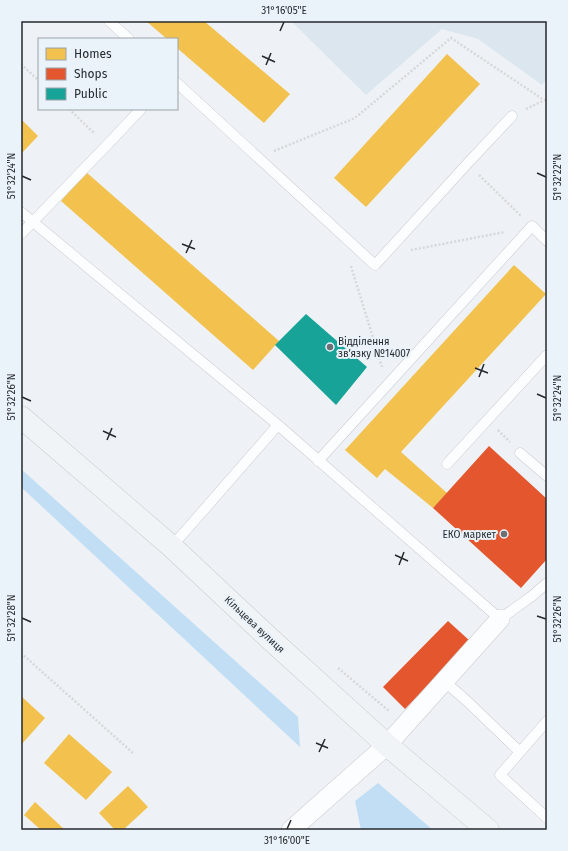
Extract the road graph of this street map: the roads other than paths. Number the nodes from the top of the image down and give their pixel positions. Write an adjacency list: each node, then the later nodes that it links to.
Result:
1 (109, 21): 2 (lane)
2 (128, 38)
3 (178, 84): 5 (lane)
4 (140, 110): 7 (lane)
5 (512, 116)
6 (21, 212): 7 (lane)
7 (33, 221): 8 (lane); 12 (lane)
8 (21, 234)
9 (547, 241): 14 (lane)
10 (547, 355): 15 (lane)
11 (21, 418): 17 (main road, Кільцева вулиця)
12 (278, 425): 14 (lane); 17 (lane)
13 (520, 453): 16 (lane)
14 (318, 461): 19 (lane)
15 (446, 464)
16 (547, 476)
17 (171, 546): 22 (main road, Кільцева вулиця)
18 (547, 583): 19 (lane)
19 (500, 619): 20 (street)
20 (444, 681): 22 (street); 23 (lane)
21 (547, 721): 23 (lane)
22 (387, 745): 25 (street); 26 (main road, Кільцева вулиця)
23 (520, 752): 24 (lane)
24 (547, 818)
25 (291, 830)
26 (488, 830)

